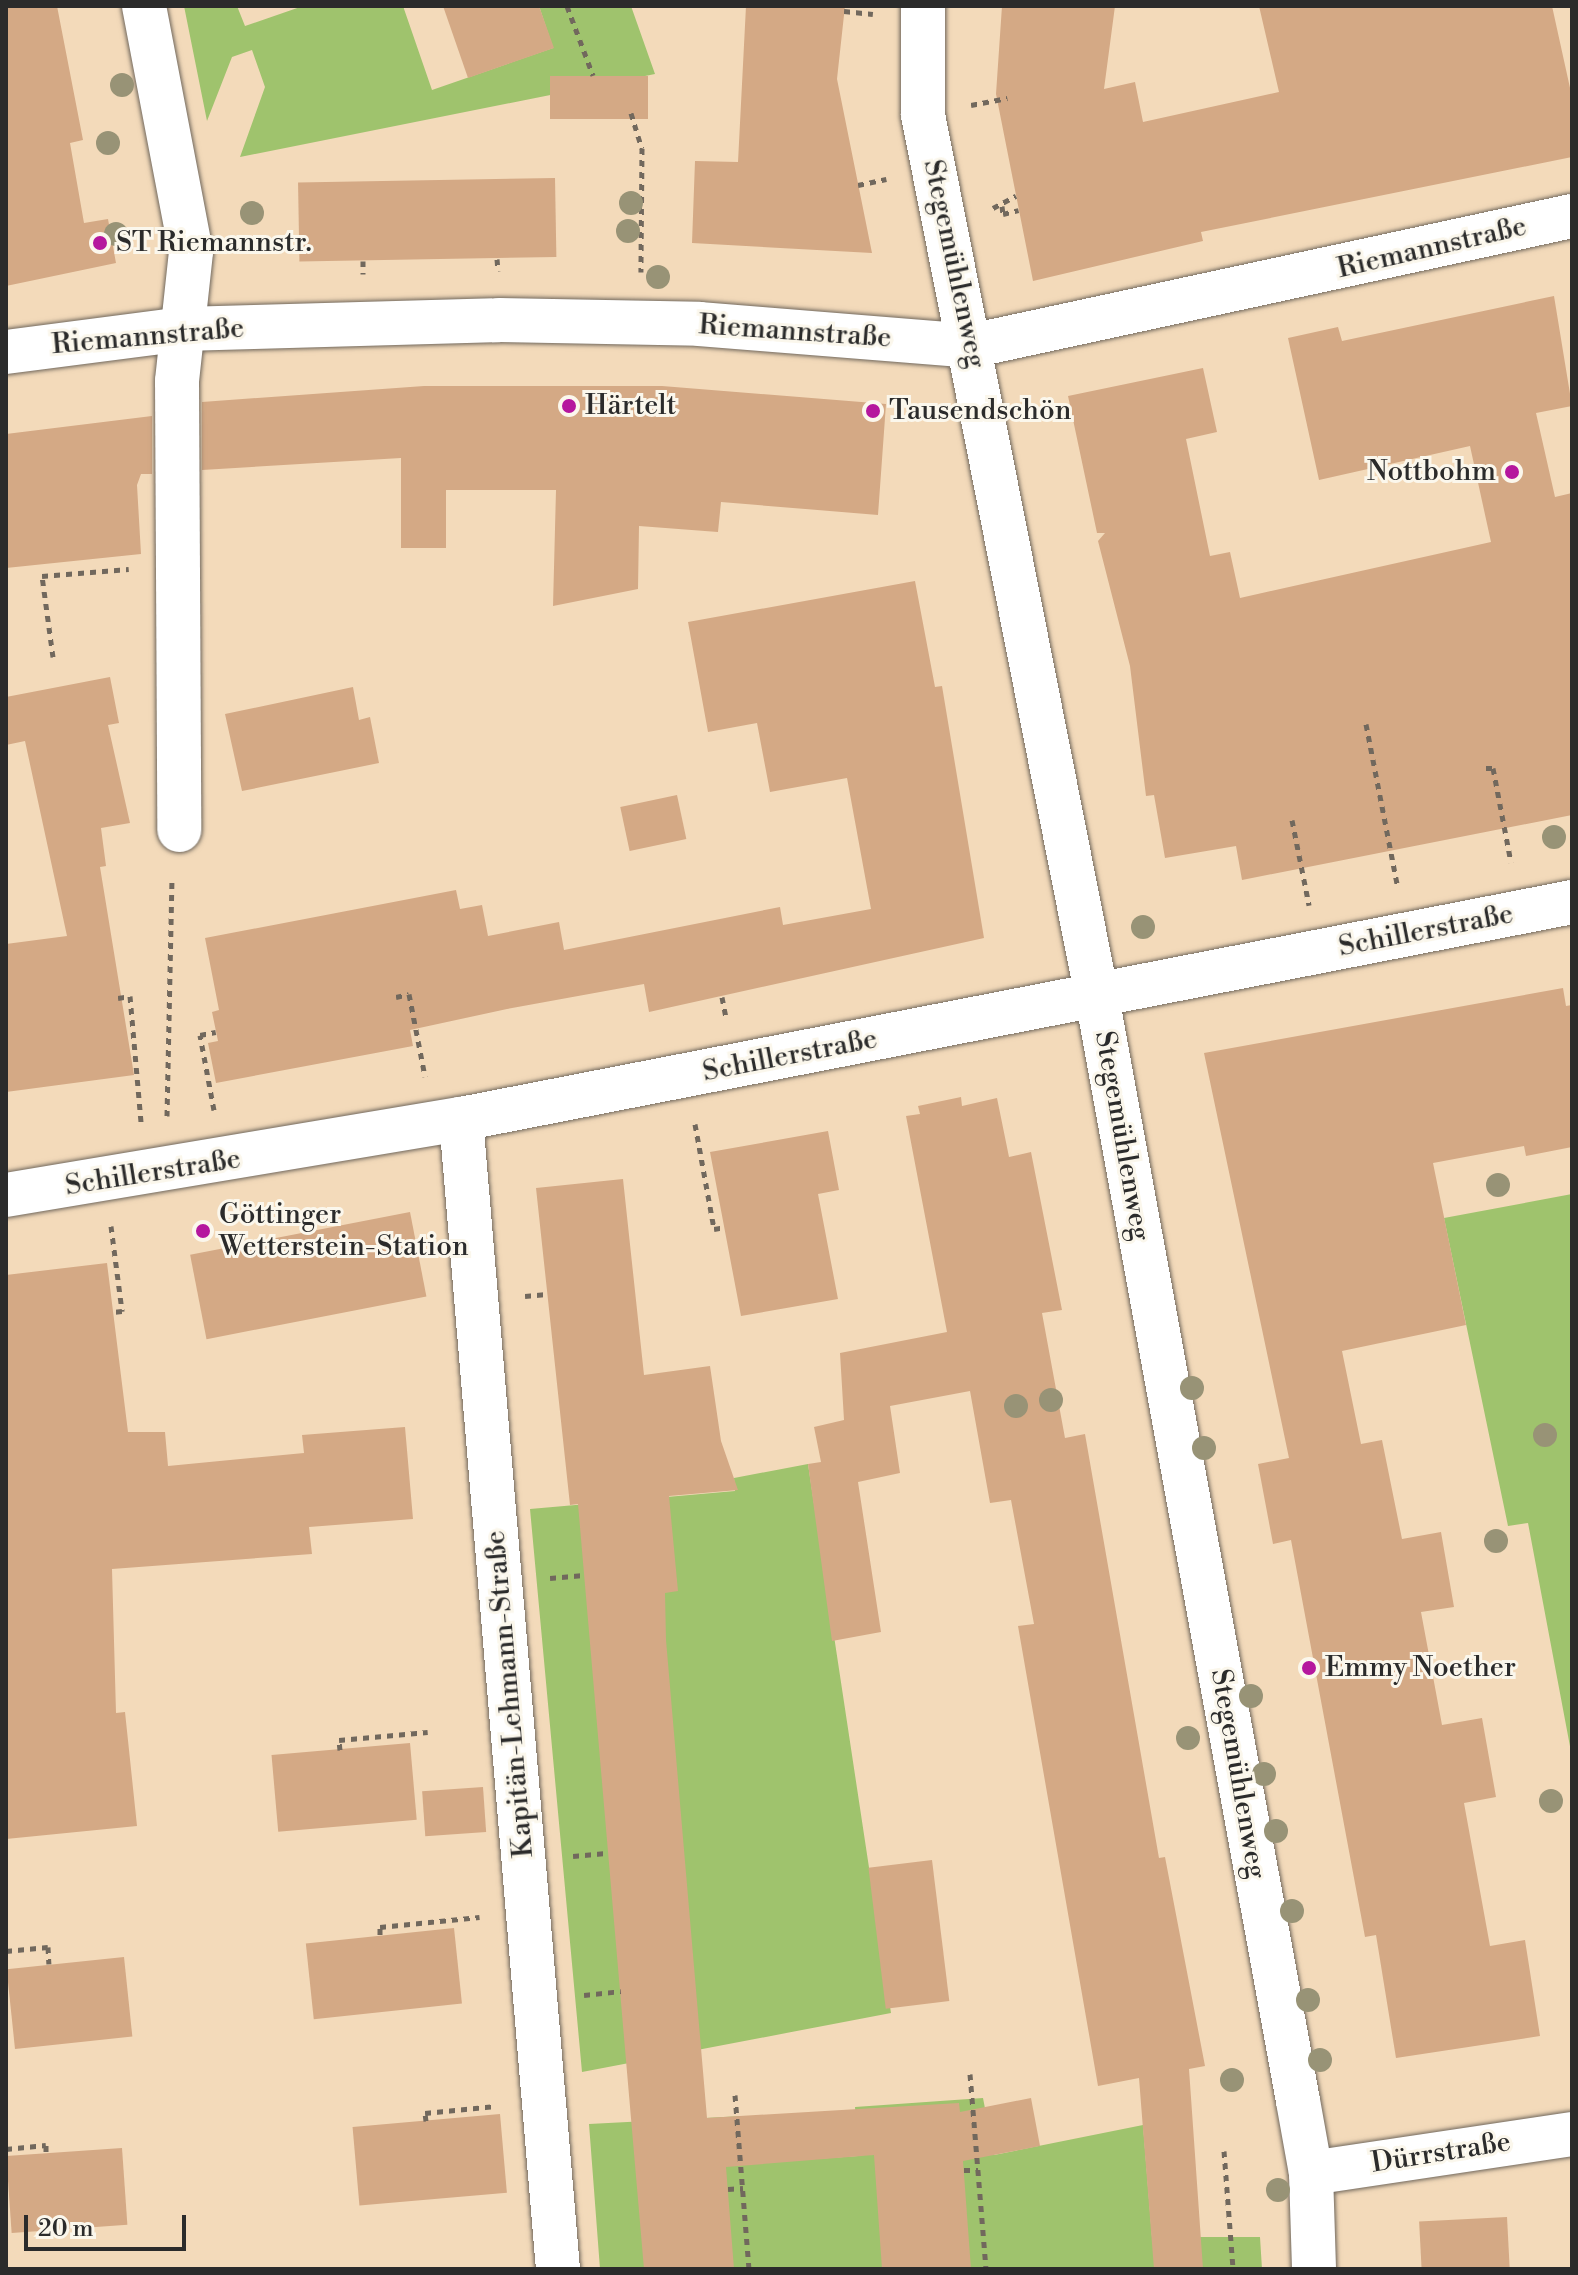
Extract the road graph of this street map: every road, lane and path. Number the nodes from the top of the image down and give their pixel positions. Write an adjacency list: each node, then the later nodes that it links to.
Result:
1 (144, 6): 10 (street)
2 (567, 6): 4 (path)
3 (923, 6): 11 (street, Stegemühlenweg)
4 (593, 75)
5 (631, 113): 9 (path)
6 (1002, 206): 7 (path)
7 (1019, 210)
8 (1572, 216): 11 (street, Riemannstraße)
9 (641, 321): 10 (street, Riemannstraße); 11 (street, Riemannstraße)
10 (183, 329): 12 (street, Riemannstraße); 13 (street)
11 (971, 346): 24 (street, Stegemühlenweg)
12 (6, 352)
13 (178, 565): 14 (path); 18 (street)
14 (53, 657)
15 (1366, 724): 21 (path)
16 (1486, 768): 20 (path)
17 (1292, 820): 22 (path)
18 (179, 830): 30 (path)
19 (1572, 902): 20 (street, Schillerstraße)
20 (1521, 912): 21 (street, Schillerstraße)
21 (1407, 935): 22 (street, Schillerstraße)
22 (1319, 953): 24 (street, Schillerstraße)
23 (396, 997): 28 (path)
24 (1097, 997): 27 (street, Schillerstraße); 50 (street, Stegemühlenweg)
25 (118, 998): 30 (path)
26 (216, 1032): 29 (path)
27 (685, 1076): 28 (street, Schillerstraße); 32 (path)
28 (448, 1121): 29 (street, Schillerstraße); 36 (street, Kapitän-Lehmann-Straße)
29 (224, 1162): 30 (street, Schillerstraße)
30 (137, 1177): 31 (street, Schillerstraße); 33 (path)
31 (6, 1195)
32 (725, 1227)
33 (113, 1312)
34 (428, 1732): 35 (path)
35 (340, 1750)
36 (528, 1912): 37 (path); 42 (street, Kapitän-Lehmann-Straße)
37 (380, 1935)
38 (6, 1951): 39 (path)
39 (49, 1964)
40 (970, 2074): 49 (path)
41 (735, 2095): 51 (path)
42 (545, 2102): 43 (path); 53 (street, Kapitän-Lehmann-Straße)
43 (426, 2121)
44 (1572, 2134): 50 (street, Dürrstraße)
45 (6, 2149): 47 (path)
46 (1224, 2151): 56 (path)
47 (46, 2154)
48 (964, 2170): 49 (path)
49 (978, 2170): 55 (path)
50 (1311, 2173): 57 (street, Stegemühlenweg)
51 (743, 2188): 52 (path); 54 (path)
52 (728, 2189)
53 (558, 2269)
54 (749, 2269)
55 (986, 2269)
56 (1233, 2269)
57 (1314, 2269)

